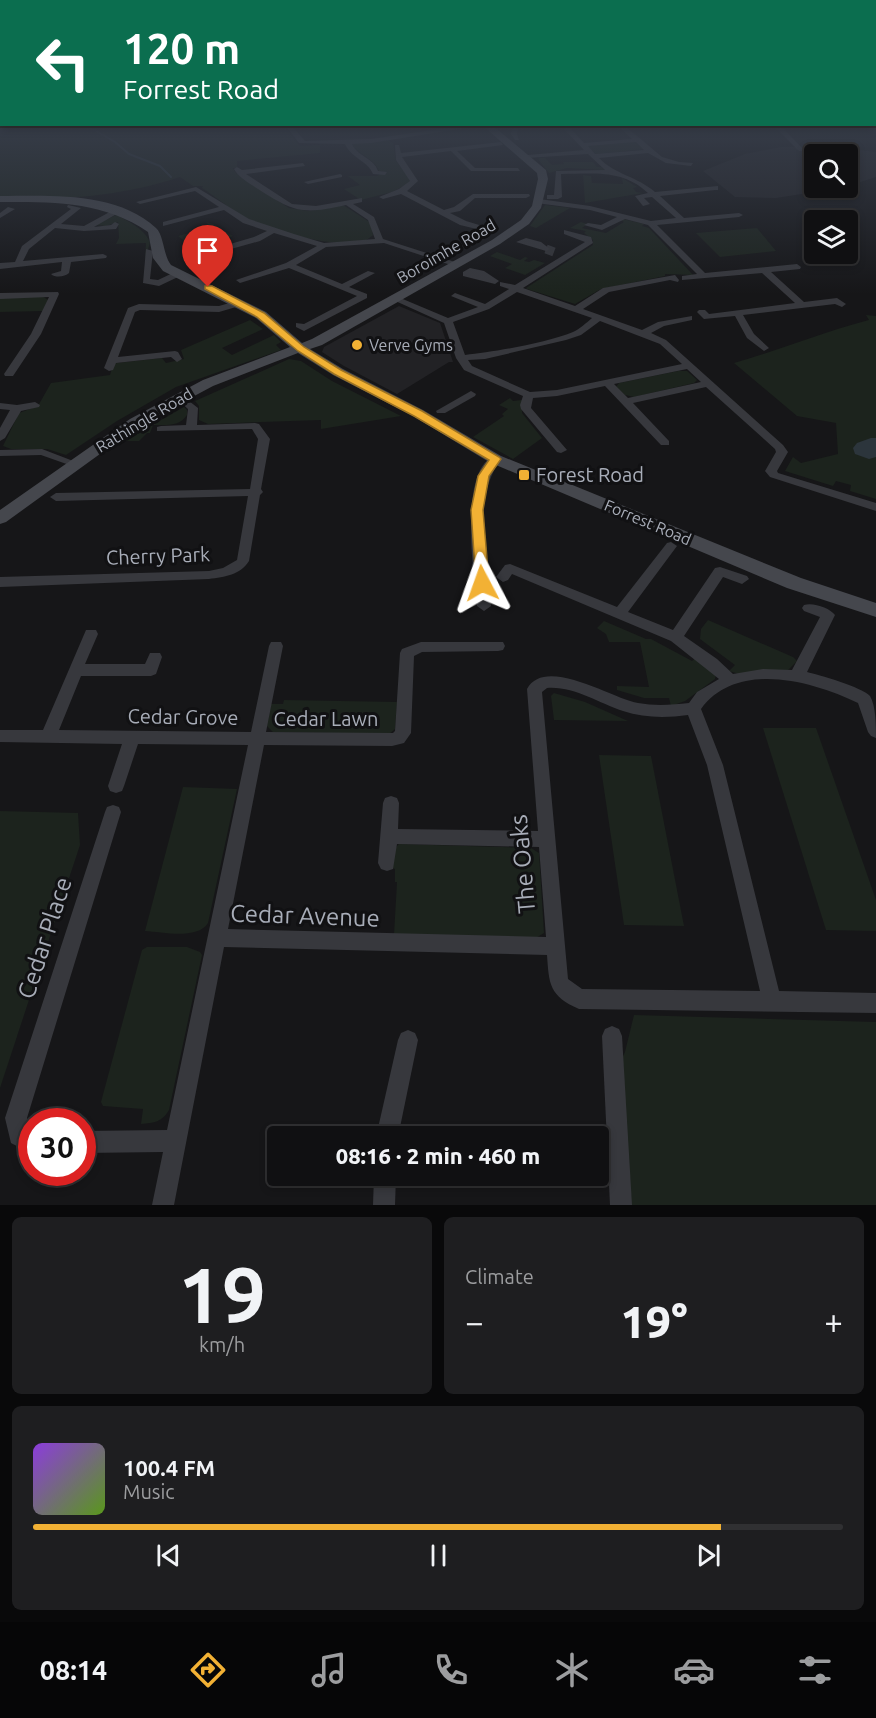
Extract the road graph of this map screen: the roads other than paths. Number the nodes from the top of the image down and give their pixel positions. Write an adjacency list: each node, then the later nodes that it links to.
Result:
1 (253, 181): 17 (street)
2 (312, 181): 7 (street)
3 (414, 181): 9 (street)
4 (543, 181): 14 (street)
5 (558, 181): 14 (street)
6 (636, 181): 10 (street)
7 (308, 182)
8 (715, 188): 10 (street)
9 (402, 191): 12 (street); 23 (street)
10 (654, 194): 18 (street); 27 (street)
11 (526, 196): 23 (street)
12 (383, 197)
13 (0, 199): 22 (street, Forrest Road)
14 (544, 199): 26 (street); 46 (street, Boroimhe Road)
15 (358, 200): 17 (street)
16 (140, 202): 21 (street)
17 (347, 203): 37 (street)
18 (646, 204)
19 (71, 207): 32 (street)
20 (11, 208): 25 (street)
21 (225, 208): 29 (street); 35 (street)
22 (117, 210): 33 (street); 53 (street, Forrest Road)
23 (444, 212): 34 (street)
24 (739, 215): 27 (street)
25 (0, 216)
26 (624, 216): 30 (street); 31 (street)
27 (682, 220): 30 (street)
28 (115, 224): 33 (street)
29 (166, 224)
30 (651, 224): 54 (street)
31 (588, 225)
32 (54, 226): 33 (street); 45 (street)
33 (84, 228)
34 (486, 230)
35 (272, 231): 38 (street); 41 (street)
36 (567, 232): 43 (street)
37 (379, 240): 38 (street); 46 (street)
38 (324, 245): 47 (street)
39 (546, 249): 43 (street)
40 (149, 251): 53 (street)
41 (206, 254)
42 (103, 256): 44 (street)
43 (567, 258): 60 (street)
44 (68, 259): 45 (street); 52 (street)
45 (18, 264): 48 (street)
46 (458, 264): 63 (street, Boroimhe Road)
47 (289, 265): 57 (street); 59 (street)
48 (0, 266)
49 (796, 266): 50 (street)
50 (764, 270): 54 (street); 66 (street)
51 (371, 273): 59 (street)
52 (55, 274)
53 (177, 274): 64 (street, Forrest Road)
54 (703, 276): 56 (street)
55 (672, 277): 68 (street)
56 (685, 278)
57 (240, 280)
58 (495, 281): 60 (street)
59 (344, 286): 74 (street)
60 (518, 289): 67 (street); 68 (street)
61 (0, 296): 81 (street)
62 (455, 296): 67 (street)
63 (395, 299): 73 (street); 77 (street, Boroimhe Road)
64 (240, 303): 77 (street, Forrest Road); 79 (street)
65 (842, 304): 66 (street)
66 (803, 306): 70 (street)
67 (486, 307): 73 (street)
68 (576, 309): 71 (street)
69 (702, 312): 70 (street)
70 (738, 314): 76 (street)
71 (599, 318): 75 (street); 78 (street)
72 (689, 318): 75 (street)
73 (448, 321): 78 (street)
74 (299, 325)
75 (643, 333): 80 (street)
76 (764, 348)
77 (301, 349): 86 (street, Rathingle Road); 98 (street, Forrest Road)
78 (461, 358): 85 (street)
79 (177, 360)
80 (689, 366): 82 (street); 83 (street)
81 (9, 374)
82 (607, 383): 85 (street); 87 (street)
83 (709, 383): 87 (street); 102 (street)
84 (471, 394): 91 (street)
85 (529, 395): 96 (street)
86 (180, 397): 92 (street); 99 (street, Rathingle Road)
87 (625, 402): 95 (street)
88 (35, 405): 90 (street)
89 (0, 406): 90 (street)
90 (17, 408): 94 (street)
91 (441, 411)
92 (191, 427): 93 (street, Cherry Park); 100 (street, Cherry Park)
93 (161, 429)
94 (0, 438)
95 (665, 443)
96 (561, 450)
97 (0, 453): 99 (street)
98 (495, 459): 108 (street); 110 (street, Forrest Road)
99 (75, 464): 103 (street, Rathingle Road)
100 (257, 492): 101 (street); 107 (street, Cherry Park)
101 (56, 497)
102 (876, 507)
103 (0, 518)
104 (671, 546): 111 (street)
105 (502, 577): 111 (street)
106 (742, 579): 113 (street)
107 (0, 582)
108 (484, 606)
109 (808, 608): 118 (street)
110 (876, 610)
111 (619, 614): 113 (street)
112 (91, 634): 117 (street)
113 (676, 637): 119 (street)
114 (276, 646): 126 (street, Cedar Grove)
115 (498, 646): 126 (street, Cedar Lawn)
116 (155, 657): 117 (street)
117 (76, 670): 124 (street)
118 (800, 677): 119 (street); 120 (street)
119 (730, 680): 121 (street)
120 (870, 700): 122 (street)
121 (693, 708): 131 (street, The Oaks); 135 (street)
122 (876, 732)
123 (0, 736): 124 (street, Cedar Grove)
124 (48, 737): 125 (street, Cedar Grove)
125 (132, 738): 126 (street, Cedar Grove); 127 (street)
126 (258, 740): 133 (street, Cedar Lawn)
127 (116, 786)
128 (391, 803): 130 (street)
129 (113, 812): 139 (street, Cedar Place)
130 (389, 836): 131 (street); 132 (street)
131 (546, 839): 134 (street, The Oaks)
132 (387, 863)
133 (218, 938): 134 (street, Cedar Avenue); 143 (street, Cedar Avenue)
134 (555, 946): 135 (street, The Oaks)
135 (772, 1001): 136 (street, The Oaks)
136 (876, 1003)
137 (612, 1036): 148 (street)
138 (408, 1040): 141 (street)
139 (19, 1108)
140 (18, 1112): 142 (street, Cedar Place)
141 (389, 1126)
142 (18, 1129)
143 (176, 1141): 144 (street); 146 (street, Cedar Avenue)
144 (96, 1142)
145 (385, 1186): 147 (street)
146 (163, 1205)
147 (384, 1205)
148 (621, 1205)

